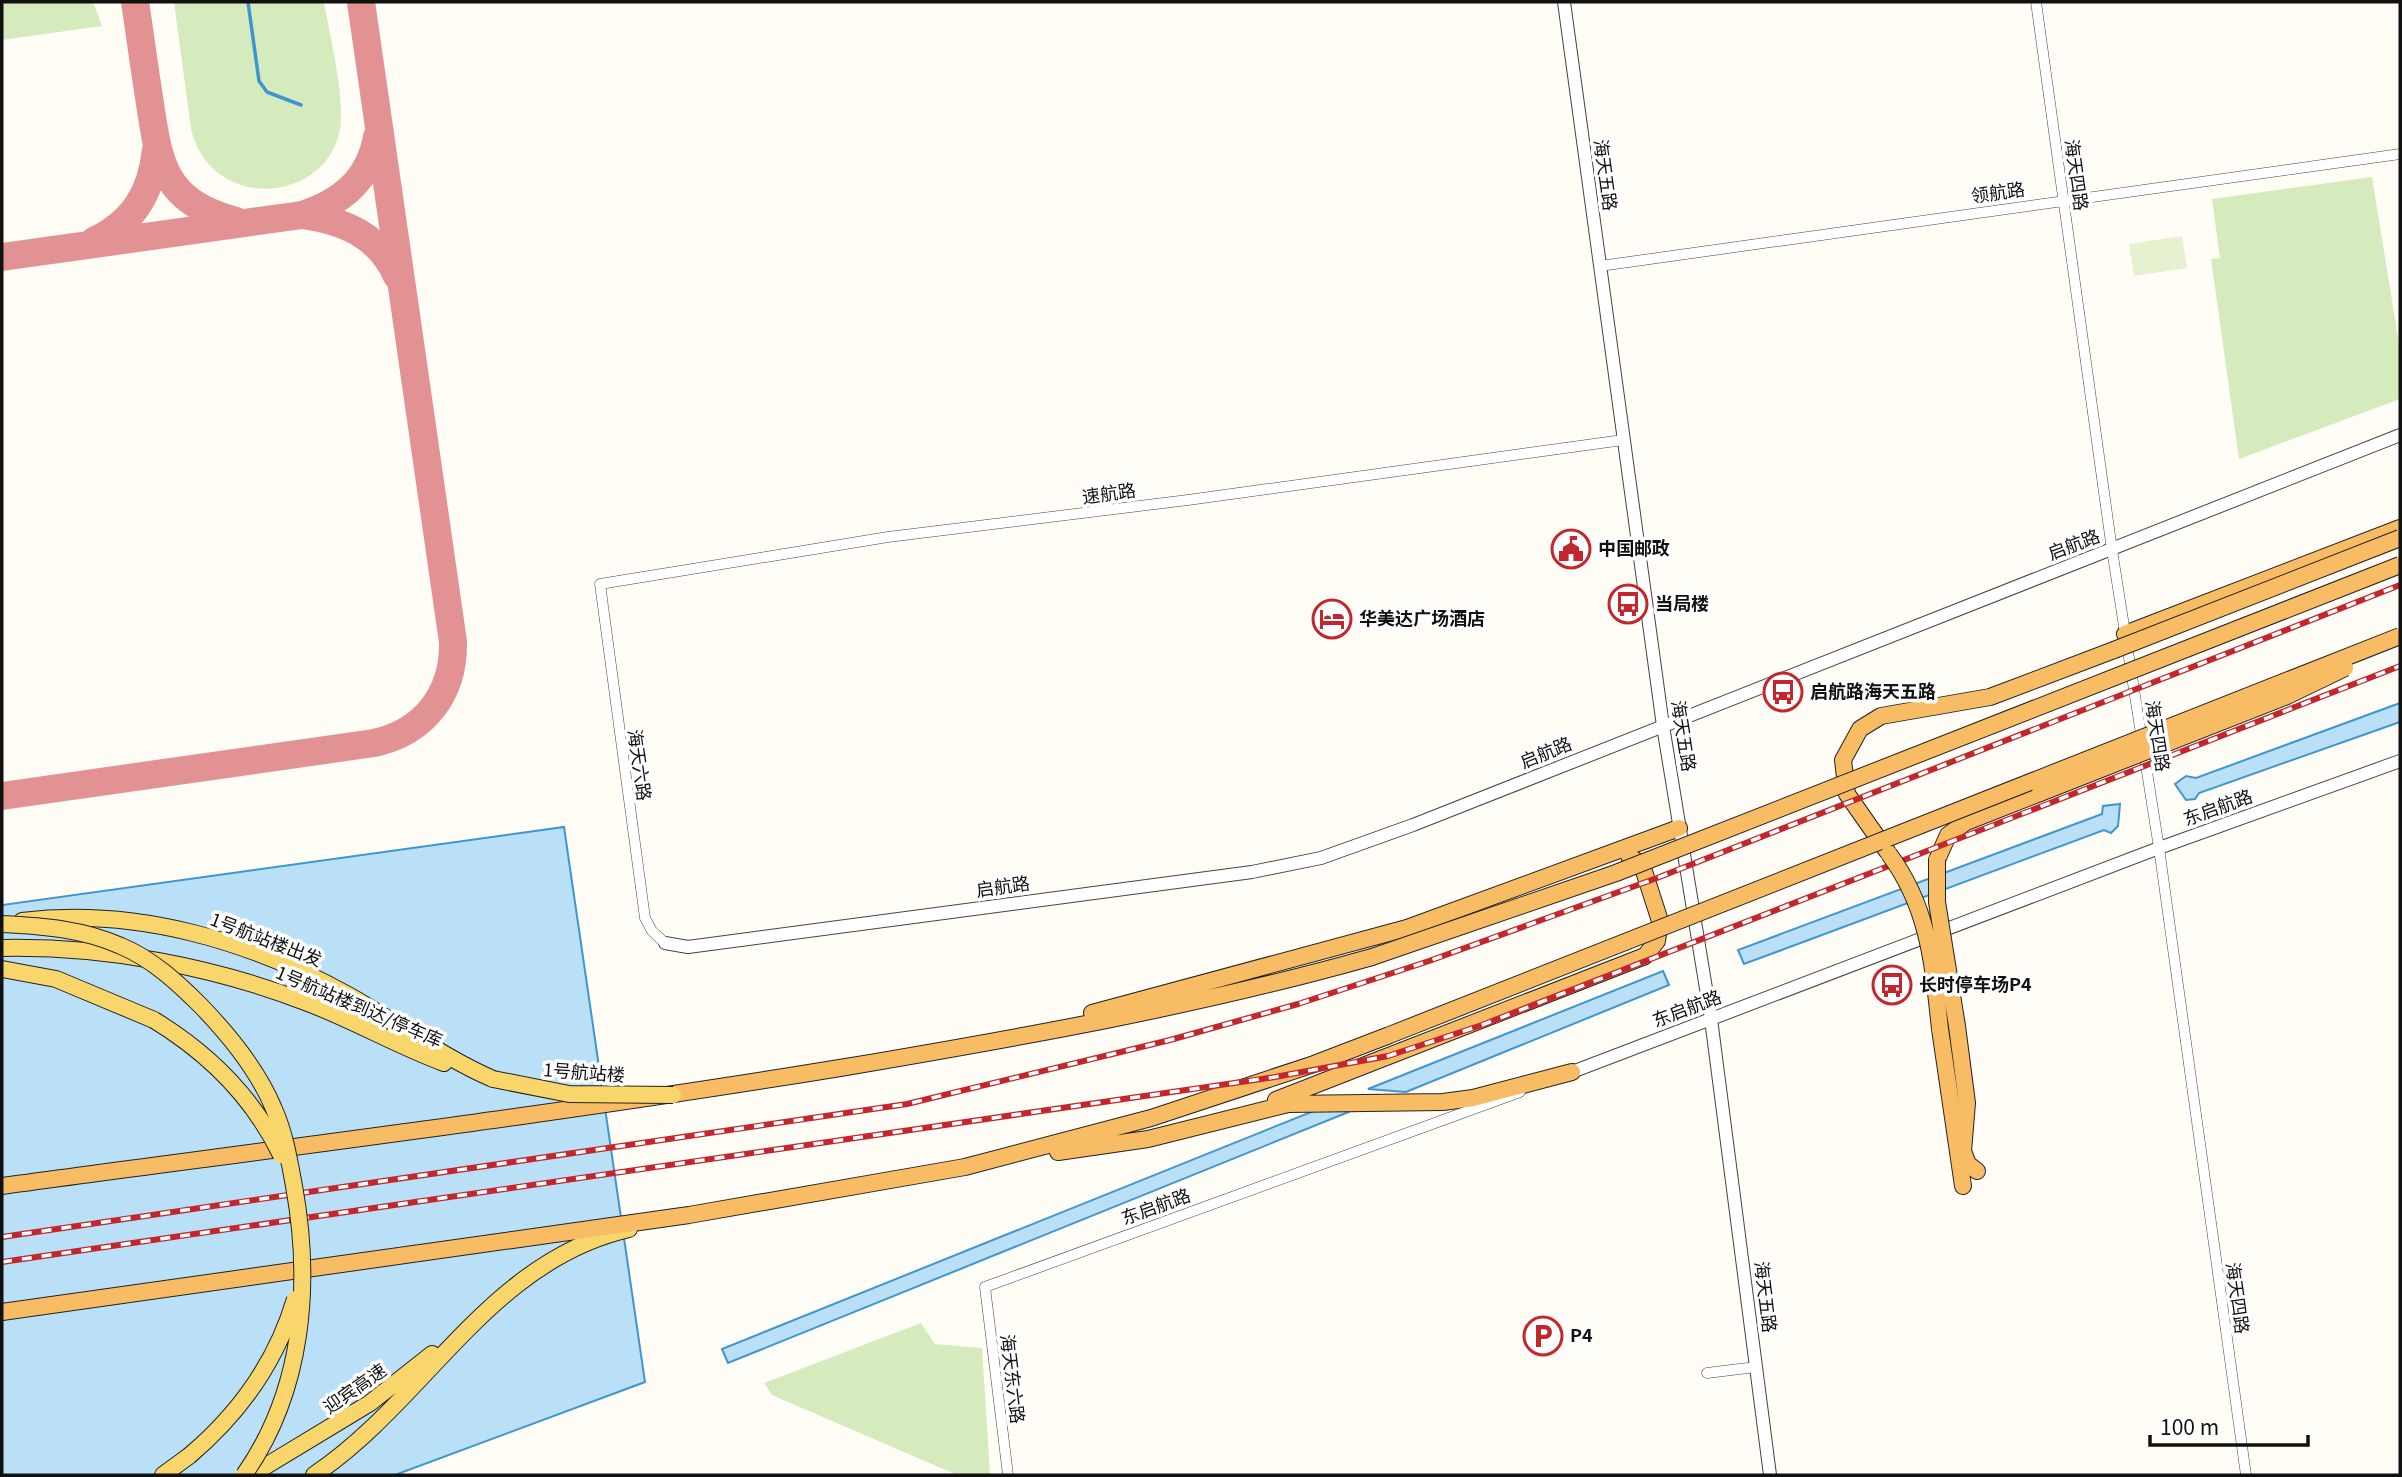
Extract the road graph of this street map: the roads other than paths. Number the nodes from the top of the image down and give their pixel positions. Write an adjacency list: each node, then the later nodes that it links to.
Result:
1 (1564, 2): 5 (street, 海天五路)
2 (2036, 2): 4 (street, 海天四路)
3 (2400, 153): 4 (street, 领航路)
4 (2064, 200): 5 (street, 领航路); 10 (street, 海天四路)
5 (1600, 267): 7 (street, 海天五路)
6 (2400, 435): 10 (street, 启航路)
7 (1623, 440): 12 (street, 速航路); 15 (street, 海天五路)
8 (2400, 528): 13 (highway)
9 (2400, 538): 34 (highway, bridge)
10 (2112, 550): 13 (street, 海天四路); 15 (street, 启航路)
11 (2400, 565): 25 (highway, bridge)
12 (600, 584): 21 (street, 海天六路)
13 (2125, 634): 18 (street, 海天四路)
14 (2400, 637): 30 (highway, bridge); 31 (highway, bridge)
15 (1663, 726): 17 (street, 海天五路); 21 (street, 启航路)
16 (2400, 761): 18 (street, 东启航路)
17 (1679, 828): 19 (highway); 24 (street, 海天五路)
18 (2159, 848): 24 (street, 东启航路); 48 (street, 海天四路)
19 (1605, 855): 25 (highway); 29 (highway)
20 (2, 924): 27 (main road, 1号航站楼出发, bridge); 32 (main road, bridge)
21 (665, 943)
22 (2, 948): 27 (main road, 1号航站楼到达/停车库, bridge)
23 (2, 969): 32 (main road, bridge)
24 (1711, 1019): 26 (street, 东启航路); 40 (street, 海天五路)
25 (964, 1047): 28 (highway)
26 (1572, 1072): 29 (highway); 37 (street, 东启航路)
27 (493, 1079): 28 (main road, 1号航站楼, bridge)
28 (673, 1095): 33 (highway, bridge)
29 (1248, 1112): 30 (highway)
30 (1014, 1157): 35 (highway)
31 (1977, 1171)
32 (293, 1182): 36 (main road, bridge)
33 (2, 1186)
34 (1963, 1186)
35 (689, 1215): 38 (highway); 39 (main road, 迎宾高速)
36 (301, 1244): 42 (main road, bridge); 43 (main road, bridge)
37 (985, 1287): 46 (street, 海天东六路)
38 (2, 1312)
39 (472, 1322): 44 (main road, 迎宾高速); 45 (main road, 迎宾高速)
40 (1756, 1367): 41 (street); 47 (street, 海天五路)
41 (1707, 1373)
42 (163, 1475)
43 (244, 1475)
44 (251, 1475)
45 (314, 1475)
46 (1008, 1475)
47 (1770, 1475)
48 (2246, 1475)

